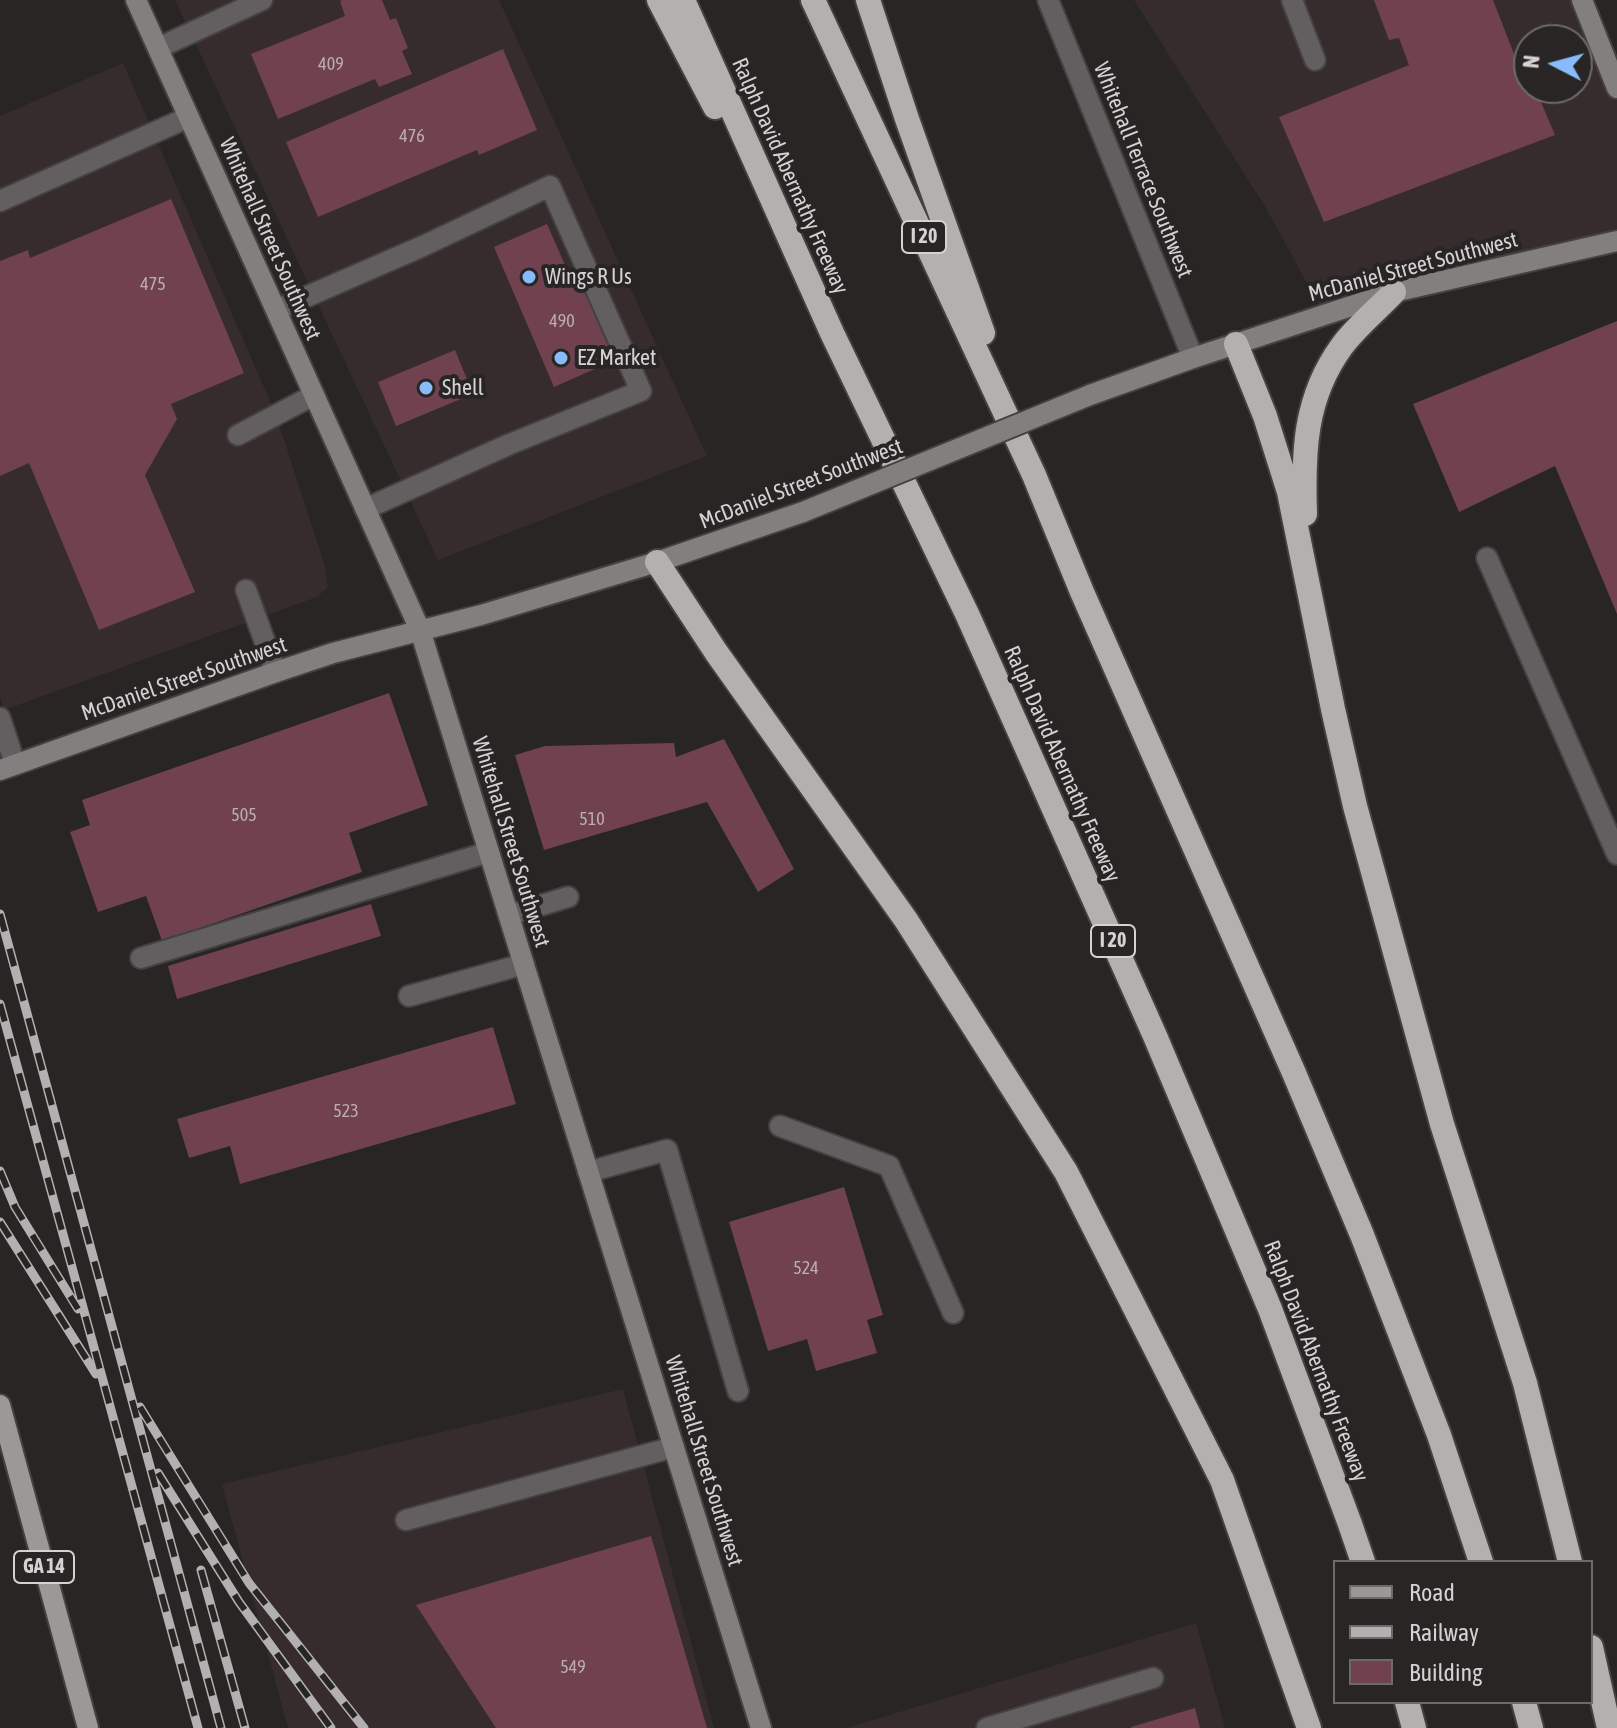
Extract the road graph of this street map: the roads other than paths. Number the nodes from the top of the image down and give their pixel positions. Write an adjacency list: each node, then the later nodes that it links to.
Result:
1 (136, 0): 10 (main road, Whitehall Street Southwest)
2 (262, 0): 10 (street)
3 (659, 0): 18 (highway)
4 (683, 0): 18 (highway, Ralph David Abernathy Freeway / I 20)
5 (813, 0): 23 (highway, I 20)
6 (868, 0): 23 (highway)
7 (1048, 0): 20 (street, Whitehall Terrace Southwest)
8 (1292, 0): 11 (street)
9 (1582, 0): 12 (main road)
10 (158, 48): 13 (main road, Whitehall Street Southwest)
11 (1315, 60)
12 (1617, 88)
13 (189, 117): 14 (street); 17 (main road, Whitehall Street Southwest)
14 (0, 201)
15 (1617, 241): 16 (main road, McDaniel Street Southwest)
16 (1394, 292): 19 (main road, McDaniel Street Southwest); 27 (highway)
17 (276, 310): 21 (main road, Whitehall Street Southwest); 24 (street)
18 (832, 333): 47 (highway, Ralph David Abernathy Freeway / I 20)
19 (1236, 344): 20 (main road, McDaniel Street Southwest); 27 (highway)
20 (1193, 358): 26 (main road, McDaniel Street Southwest, bridge)
21 (314, 395): 22 (street); 24 (main road, Whitehall Street Southwest)
22 (238, 435)
23 (1034, 475): 48 (highway, I 20)
24 (365, 509): 29 (main road, Whitehall Street Southwest)
25 (1487, 558): 34 (street)
26 (657, 562): 29 (main road, McDaniel Street Southwest); 57 (highway)
27 (1307, 577): 49 (highway)
28 (246, 590): 30 (street)
29 (420, 630): 30 (main road, McDaniel Street Southwest); 33 (main road, Whitehall Street Southwest)
30 (276, 672): 32 (main road, McDaniel Street Southwest)
31 (0, 718): 32 (street)
32 (8, 767)
33 (489, 852): 36 (main road, Whitehall Street Southwest); 37 (street)
34 (1617, 854)
35 (568, 897): 36 (street)
36 (509, 915): 38 (main road, Whitehall Street Southwest)
37 (141, 958)
38 (524, 964): 39 (street); 41 (main road, Whitehall Street Southwest)
39 (409, 996)
40 (780, 1126): 42 (street)
41 (588, 1172): 43 (street); 45 (main road, Whitehall Street Southwest)
42 (953, 1313)
43 (738, 1391)
44 (0, 1405): 54 (main road, GA 14)
45 (674, 1447): 46 (street); 55 (main road, Whitehall Street Southwest)
46 (406, 1520)
47 (1362, 1560)
48 (1480, 1560)
49 (1569, 1560)
50 (1593, 1656): 60 (highway)
51 (1153, 1678): 56 (street)
52 (1408, 1704): 58 (highway)
53 (1525, 1704): 59 (highway)
54 (88, 1728)
55 (761, 1728)
56 (987, 1728)
57 (1309, 1728)
58 (1414, 1728)
59 (1531, 1728)
60 (1609, 1728)

